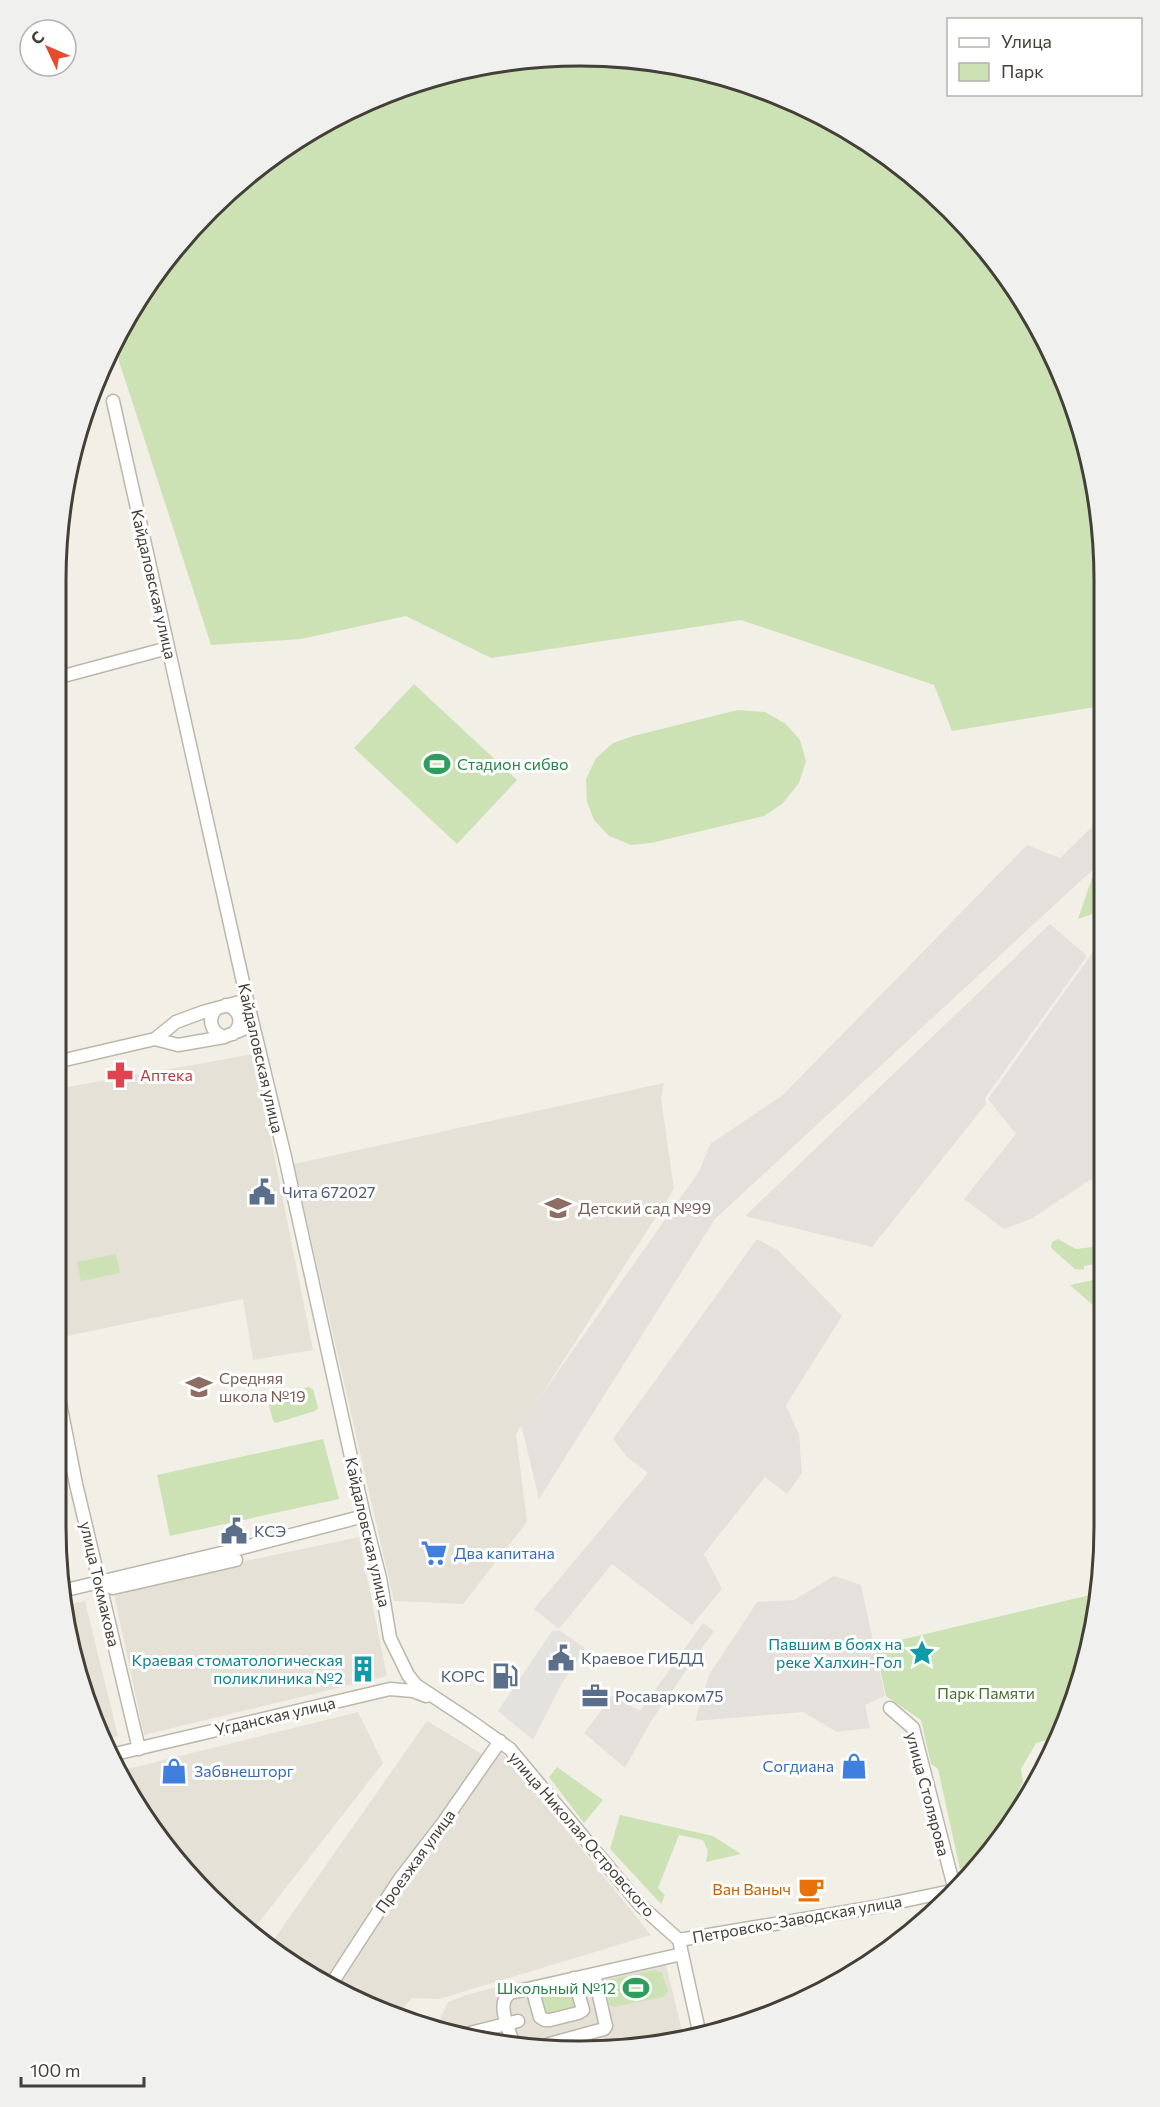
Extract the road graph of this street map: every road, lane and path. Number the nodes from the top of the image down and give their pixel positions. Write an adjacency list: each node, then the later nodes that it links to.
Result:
1 (113, 401): 2 (street, Кайдаловская улица)
2 (168, 648): 3 (street); 4 (street, Кайдаловская улица)
3 (66, 675)
4 (247, 1000): 5 (street); 6 (street, Кайдаловская улица)
5 (222, 1006): 7 (street); 7 (street); 8 (street)
6 (253, 1025): 7 (street); 11 (street, Кайдаловская улица)
7 (228, 1035): 8 (street)
8 (155, 1039): 9 (street)
9 (66, 1060)
10 (66, 1448): 13 (street, улица Токмакова)
11 (364, 1516): 13 (street); 15 (street, Кайдаловская улица)
12 (236, 1560): 13 (street)
13 (99, 1582): 14 (street); 18 (street, улица Токмакова)
14 (70, 1589)
15 (436, 1699): 17 (street, улица Николая Островского); 18 (street, Угданская улица)
16 (890, 1708): 20 (street, улица Столярова)
17 (500, 1741): 22 (street, улица Николая Островского); 25 (street, Проезжая улица)
18 (139, 1749): 19 (street, Угданская улица)
19 (119, 1753)
20 (952, 1880)
21 (939, 1893): 22 (street, Петровско-Заводская улица)
22 (679, 1940): 23 (street)
23 (682, 1954): 24 (street); 29 (street)
24 (594, 1974): 26 (street); 32 (street)
25 (335, 1978)
26 (574, 1978): 27 (street); 27 (street)
27 (532, 1988): 31 (street)
28 (518, 2021): 30 (street)
29 (698, 2027)
30 (479, 2031)
31 (511, 2037)
32 (562, 2040)

